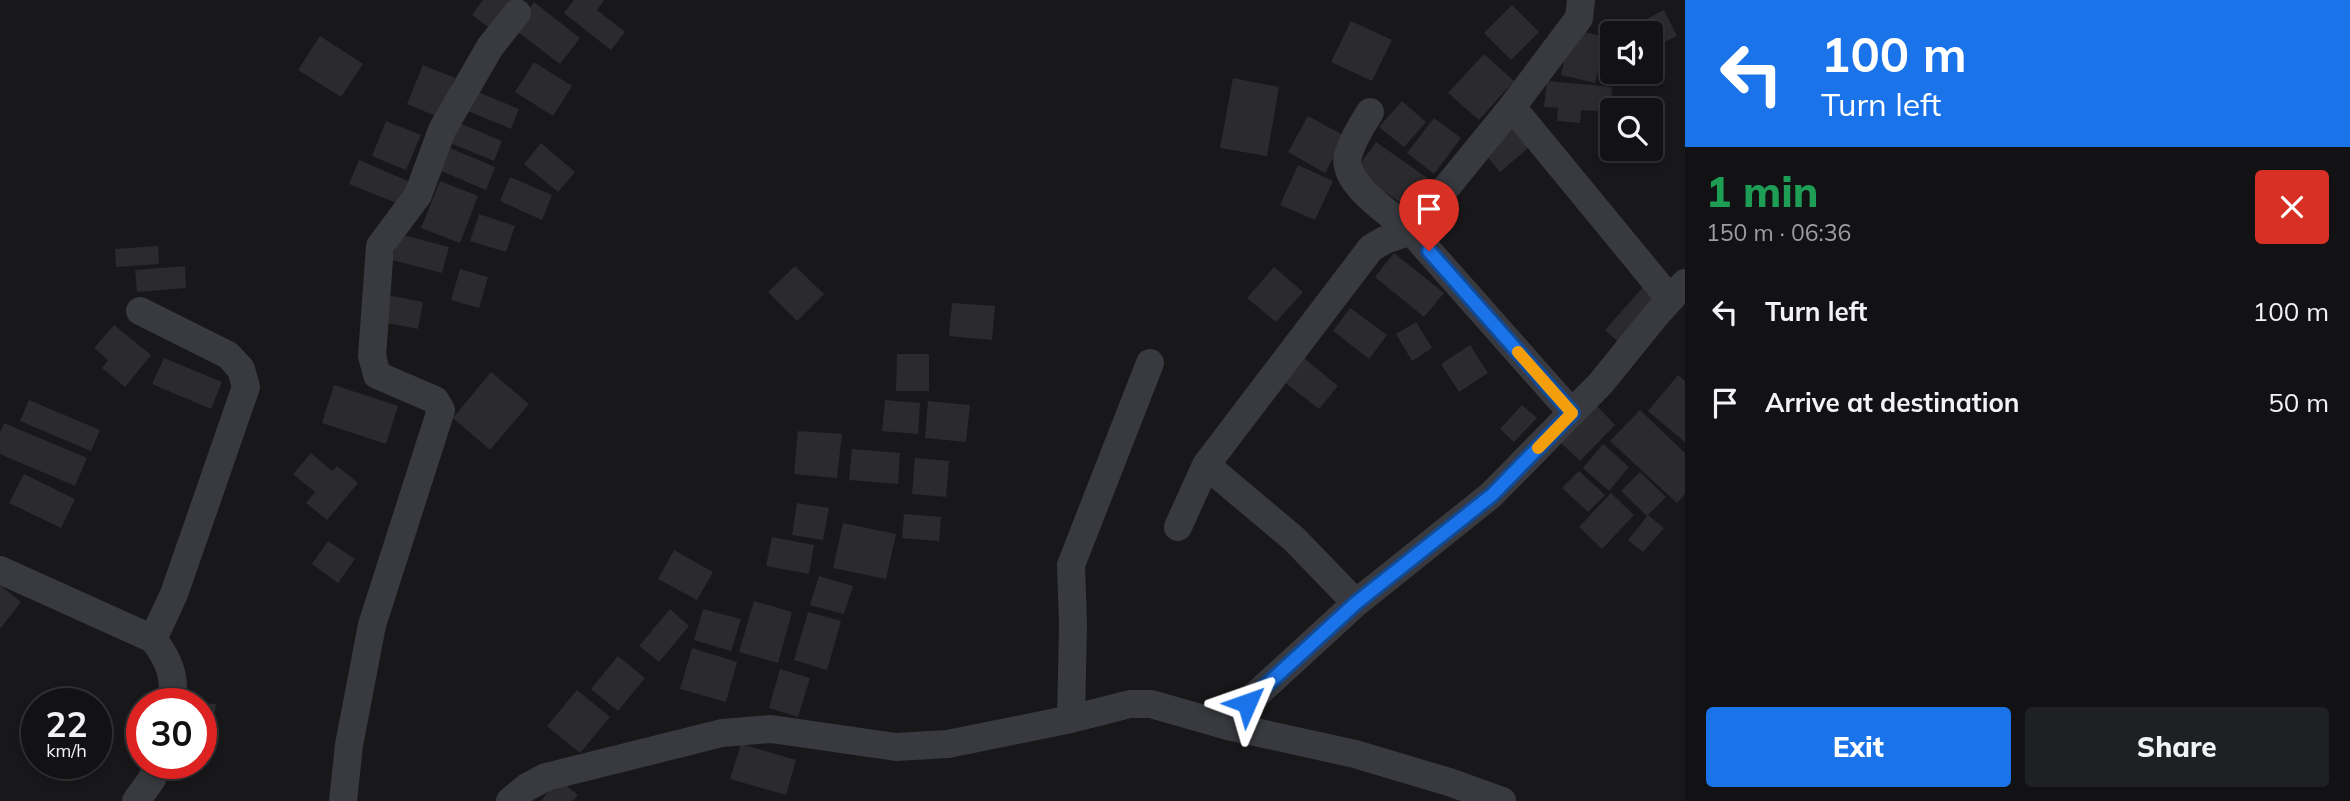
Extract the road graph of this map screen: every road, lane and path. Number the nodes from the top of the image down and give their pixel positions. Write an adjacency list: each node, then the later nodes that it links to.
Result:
1 (1581, 0): 3 (street)
2 (517, 13): 20 (street)
3 (1512, 107): 5 (street); 6 (street)
4 (1370, 112): 5 (street)
5 (1411, 231): 9 (street); 10 (street)
6 (1678, 291): 9 (street)
7 (140, 311): 14 (street)
8 (1150, 363): 16 (street)
9 (1572, 413): 13 (street)
10 (1206, 465): 11 (street); 13 (street)
11 (1178, 527)
12 (0, 570): 14 (street)
13 (1356, 603): 17 (street)
14 (153, 639): 15 (street)
15 (175, 688)
16 (1071, 719): 17 (street); 21 (street)
17 (1228, 726): 22 (street)
18 (152, 779): 19 (street)
19 (136, 801)
20 (343, 801)
21 (510, 801)
22 (1502, 801)

